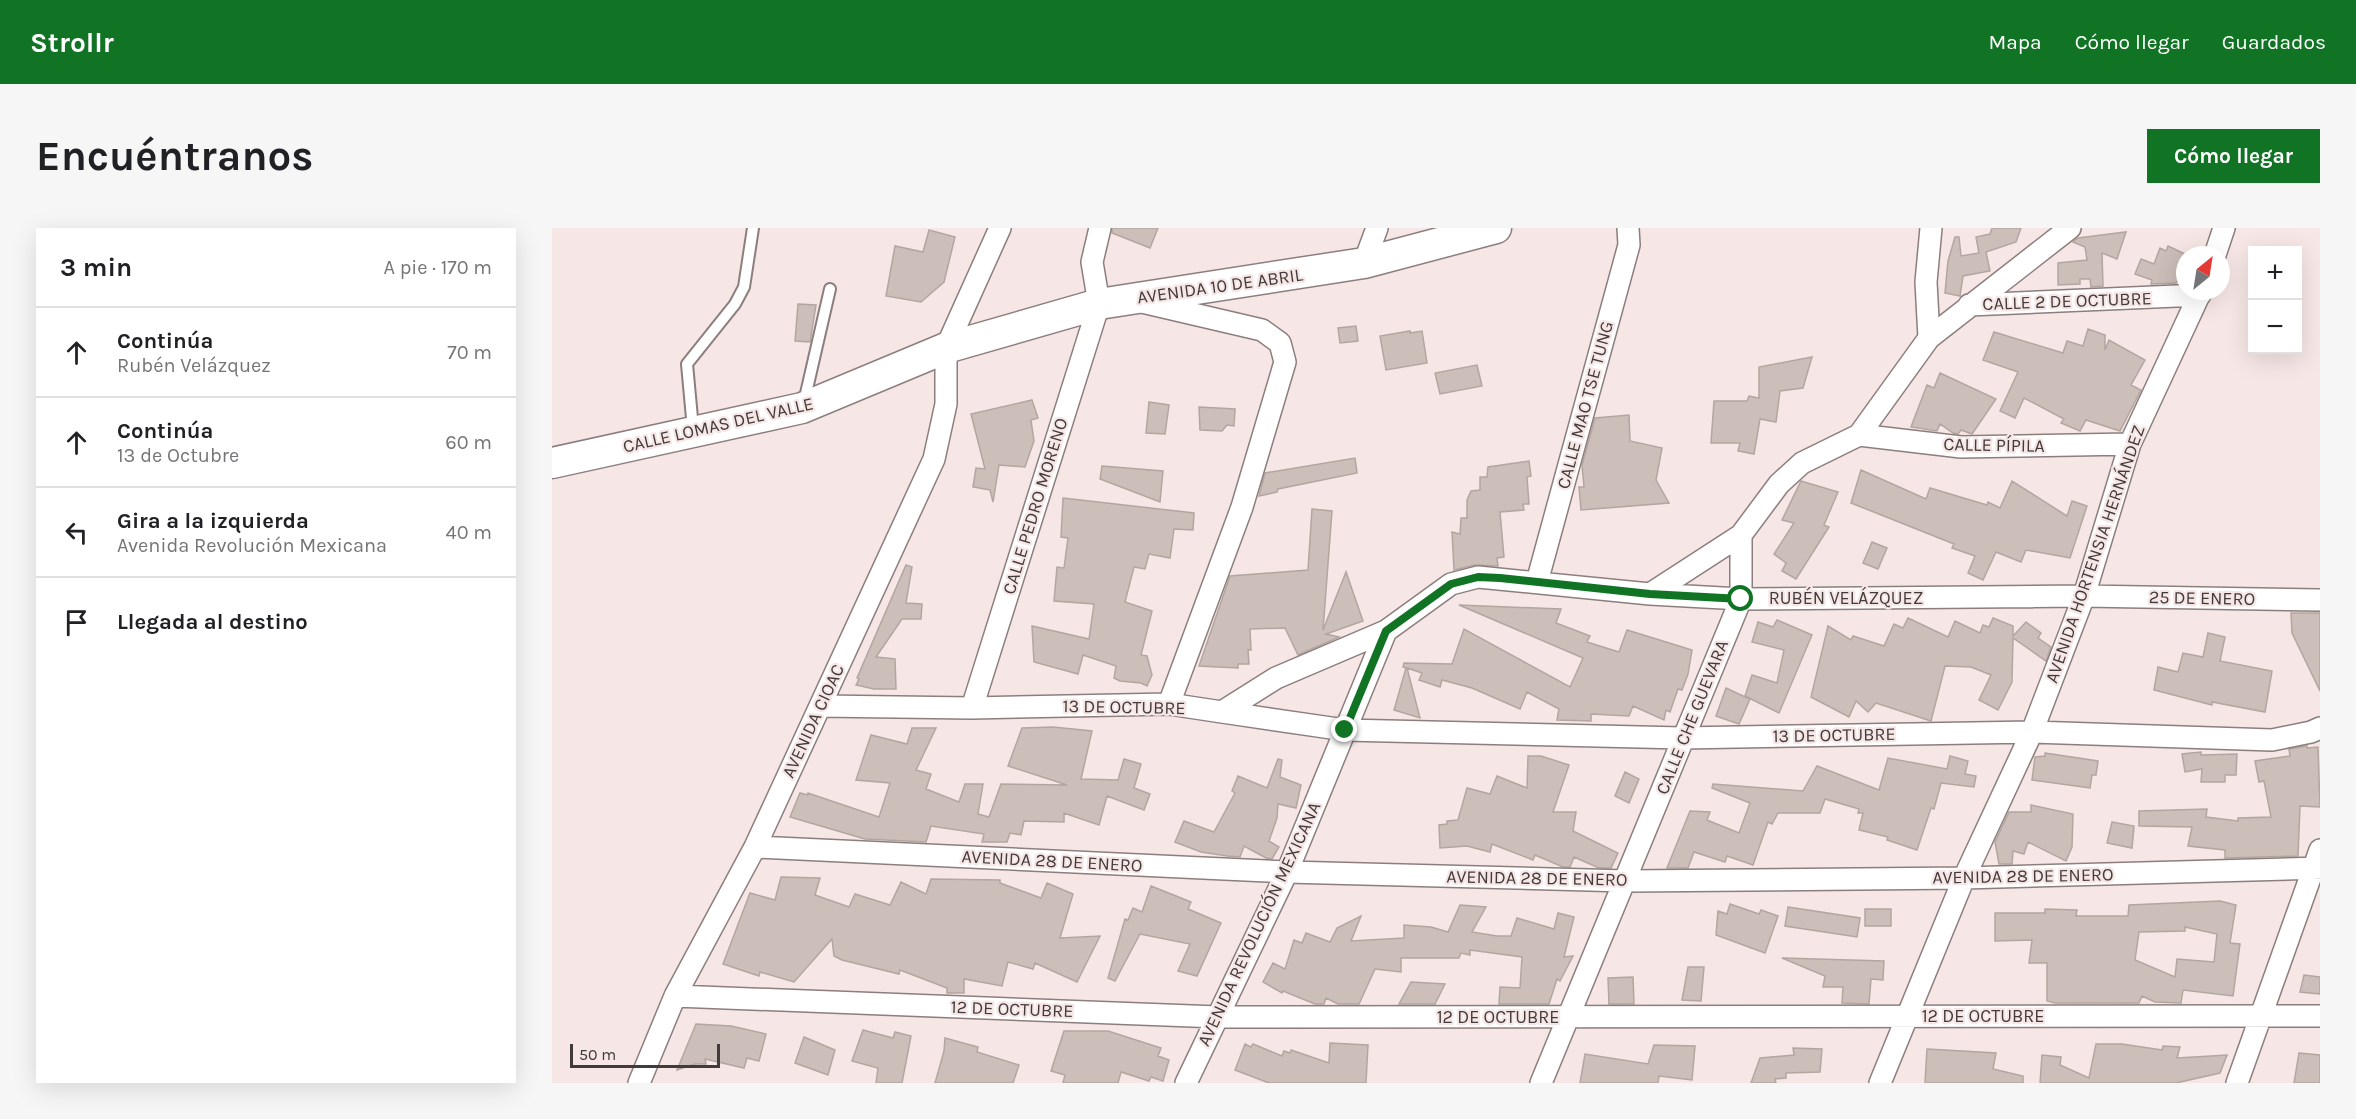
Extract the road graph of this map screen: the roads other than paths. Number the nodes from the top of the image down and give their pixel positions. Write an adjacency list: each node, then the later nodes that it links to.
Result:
1 (753, 228): 21 (lane)
2 (1000, 228): 19 (street)
3 (1100, 228): 16 (street)
4 (1377, 228): 11 (street)
5 (1496, 228): 11 (street, AVENIDA 10 DE ABRIL)
6 (1628, 228): 26 (street, CALLE MAO TSE TUNG)
7 (1931, 228): 18 (street)
8 (2070, 228): 17 (street)
9 (2224, 228): 10 (street)
10 (2218, 246)
11 (1364, 263): 14 (street, AVENIDA 10 DE ABRIL)
12 (830, 289): 20 (lane)
13 (2176, 294): 17 (street, CALLE 2 DE OCTUBRE)
14 (1130, 300): 16 (street, AVENIDA 10 DE ABRIL); 32 (street)
15 (2198, 300): 23 (street, AVENIDA HORTENSIA HERNÁNDEZ)
16 (1099, 304): 19 (street, AVENIDA 10 DE ABRIL); 34 (street, CALLE PEDRO MORENO)
17 (1970, 305): 18 (street)
18 (1929, 338): 22 (street)
19 (946, 348): 20 (street, CALLE LOMAS DEL VALLE); 33 (street, AVENIDA CIOAC)
20 (802, 408): 21 (street, CALLE LOMAS DEL VALLE)
21 (694, 432): 24 (street, CALLE LOMAS DEL VALLE)
22 (1859, 435): 23 (street, CALLE PÍPILA); 25 (street)
23 (2130, 444): 28 (street, AVENIDA HORTENSIA HERNÁNDEZ)
24 (552, 463)
25 (1741, 535): 27 (street); 29 (street, CALLE CHE GUEVARA)
26 (1537, 582): 27 (street, RUBÉN VELÁZQUEZ); 31 (street)
27 (1650, 594): 29 (street, RUBÉN VELÁZQUEZ)
28 (2084, 596): 29 (street, RUBÉN VELÁZQUEZ); 30 (street, 25 DE ENERO); 38 (street, AVENIDA HORTENSIA HERNÁNDEZ)
29 (1741, 599): 39 (street, CALLE CHE GUEVARA)
30 (2320, 600)
31 (1386, 631): 35 (street); 37 (street, AVENIDA REVOLUCIÓN MEXICANA)
32 (1169, 704): 34 (street, 13 DE OCTUBRE); 35 (street, 13 DE OCTUBRE)
33 (820, 706): 34 (street, 13 DE OCTUBRE); 40 (street, AVENIDA CIOAC)
34 (972, 708)
35 (1222, 712): 37 (street, 13 DE OCTUBRE)
36 (2320, 728): 38 (street, 13 DE OCTUBRE)
37 (1345, 730): 39 (street, 13 DE OCTUBRE); 42 (street, AVENIDA REVOLUCIÓN MEXICANA)
38 (2032, 732): 39 (street, 13 DE OCTUBRE); 43 (street, AVENIDA HORTENSIA HERNÁNDEZ)
39 (1682, 738): 44 (street, CALLE CHE GUEVARA)
40 (755, 847): 42 (street, AVENIDA 28 DE ENERO); 45 (street, AVENIDA CIOAC)
41 (2318, 862): 43 (street, AVENIDA 28 DE ENERO); 46 (street)
42 (1287, 872): 44 (street, AVENIDA 28 DE ENERO); 50 (street, AVENIDA REVOLUCIÓN MEXICANA)
43 (1964, 878): 44 (street, AVENIDA 28 DE ENERO); 48 (street, AVENIDA HORTENSIA HERNÁNDEZ)
44 (1626, 881): 47 (street, CALLE CHE GUEVARA)
45 (675, 996): 50 (street, 12 DE OCTUBRE); 51 (street, AVENIDA CIOAC)
46 (2263, 1014): 48 (street, 12 DE OCTUBRE); 49 (street, 12 DE OCTUBRE); 55 (street)
47 (1570, 1016): 48 (street, 12 DE OCTUBRE); 50 (street, 12 DE OCTUBRE); 53 (street, CALLE CHE GUEVARA)
48 (1906, 1016): 54 (street, AVENIDA HORTENSIA HERNÁNDEZ)
49 (2320, 1016)
50 (1218, 1017): 52 (street, AVENIDA REVOLUCIÓN MEXICANA)
51 (639, 1083)
52 (1186, 1083)
53 (1541, 1083)
54 (1880, 1083)
55 (2237, 1083)

